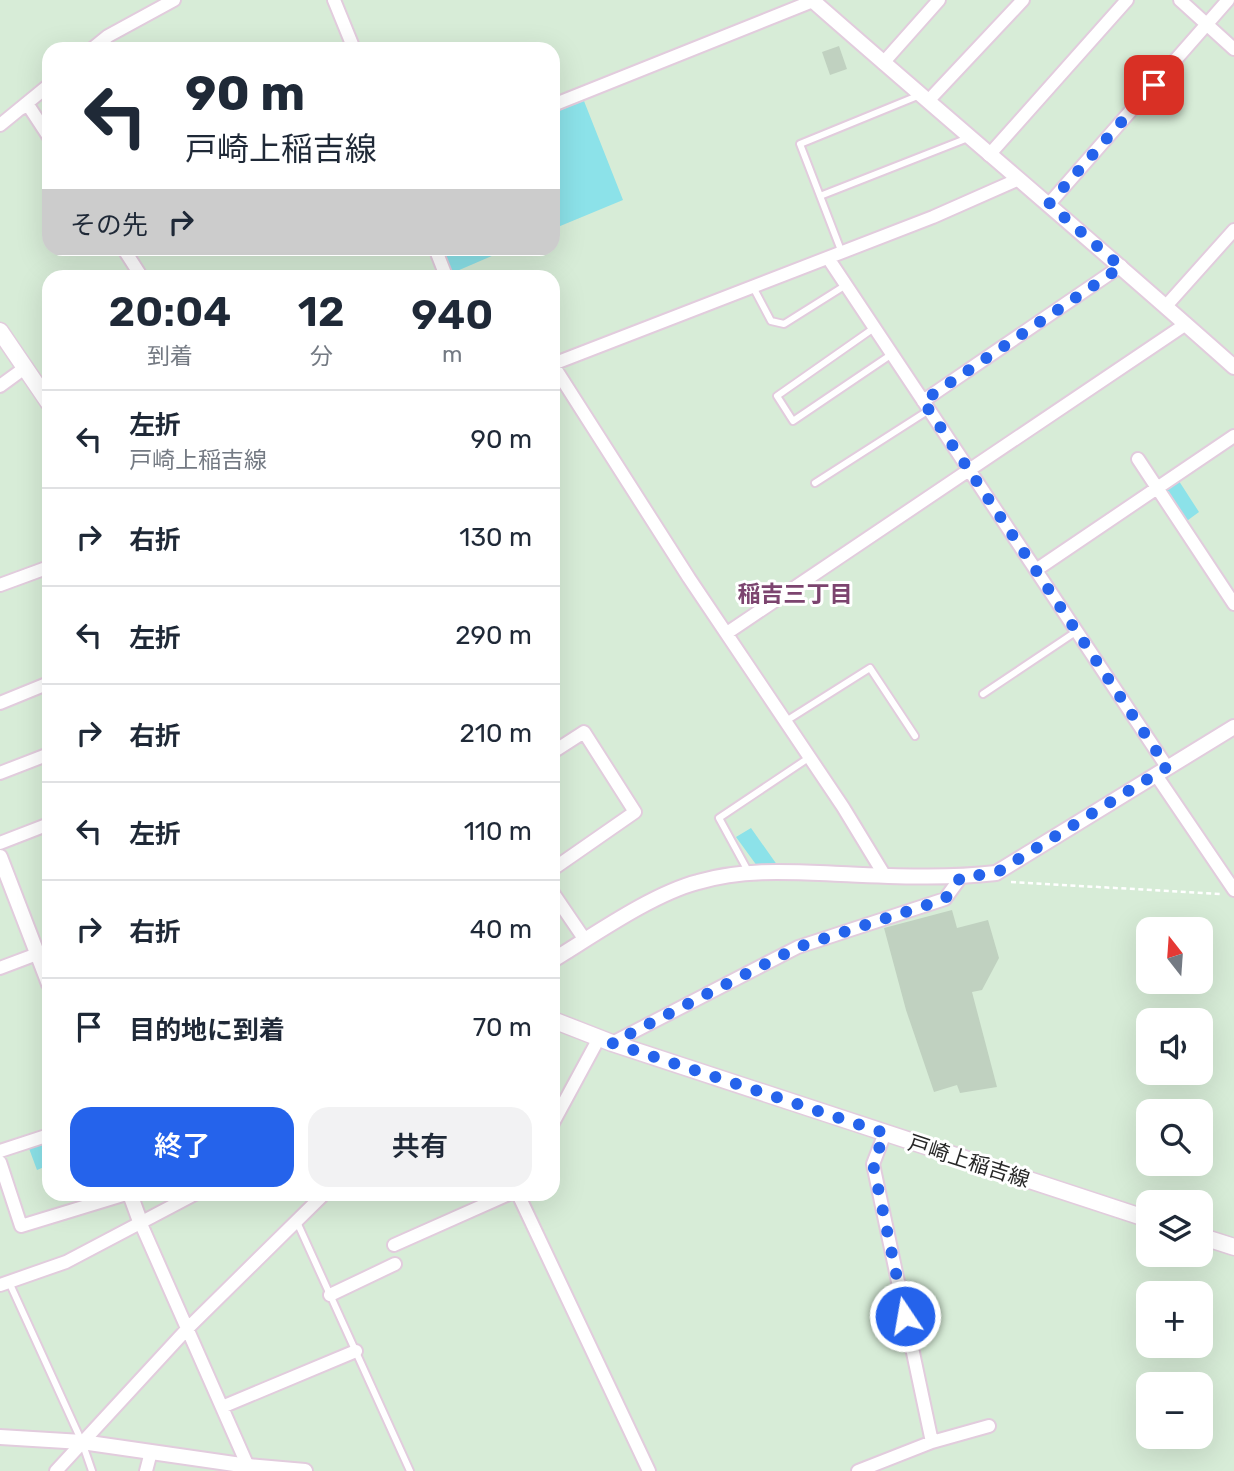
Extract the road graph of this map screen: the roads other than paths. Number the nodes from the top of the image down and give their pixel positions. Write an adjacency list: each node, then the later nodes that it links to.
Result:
1 (174, 0): 10 (street)
2 (334, 0): 11 (street)
3 (939, 0): 13 (street)
4 (1023, 0): 15 (street)
5 (1127, 0): 21 (street)
6 (1180, 0): 9 (street)
7 (1228, 0): 9 (street)
8 (812, 1): 13 (street); 16 (street)
9 (1207, 25): 12 (street); 24 (street)
10 (101, 42)
11 (351, 42)
12 (1234, 49)
13 (883, 64): 15 (street)
14 (42, 91): 17 (street)
15 (924, 98): 20 (street); 23 (lane)
16 (560, 102)
17 (20, 109): 18 (street); 19 (street)
18 (0, 125)
19 (42, 126)
20 (969, 138): 21 (street); 23 (lane)
21 (989, 155): 22 (street)
22 (1019, 179): 24 (street); 26 (street)
23 (820, 196): 26 (lane)
24 (1049, 204): 28 (street)
25 (1234, 230): 31 (street)
26 (842, 253): 27 (street)
27 (828, 258): 29 (street); 30 (street)
28 (1121, 267): 31 (street); 42 (street)
29 (846, 285): 30 (lane); 33 (street)
30 (753, 287): 36 (street)
31 (1166, 306): 32 (street)
32 (1186, 324): 38 (street); 45 (street)
33 (874, 328): 35 (street); 35 (lane)
34 (0, 331): 37 (main road)
35 (891, 354): 42 (street)
36 (560, 361)
37 (26, 367): 40 (street); 41 (main road)
38 (1234, 367)
39 (560, 375): 53 (street)
40 (0, 386)
41 (42, 392)
42 (926, 405): 45 (street); 46 (lane)
43 (1234, 436): 47 (street)
44 (1138, 459): 47 (street)
45 (968, 469): 48 (street); 53 (street)
46 (815, 483)
47 (1157, 487): 48 (street); 51 (street)
48 (1036, 570): 52 (street)
49 (42, 571): 50 (street)
50 (0, 585)
51 (1234, 604)
52 (1077, 631): 55 (lane); 63 (street)
53 (727, 633): 57 (street)
54 (42, 686): 56 (street)
55 (982, 694)
56 (0, 703)
57 (786, 722): 59 (lane); 62 (street)
58 (1234, 727): 63 (street)
59 (915, 736)
60 (560, 747): 68 (street)
61 (42, 757): 64 (street)
62 (810, 757): 69 (lane); 70 (street)
63 (1162, 771): 71 (street); 73 (street)
64 (0, 773)
65 (42, 827): 66 (street)
66 (0, 843)
67 (0, 857): 72 (street)
68 (560, 864)
69 (750, 873): 70 (street); 75 (street)
70 (885, 876): 71 (street)
71 (961, 877): 81 (street)
72 (5, 885): 76 (street)
73 (1234, 890)
74 (560, 903): 75 (street)
75 (585, 940): 77 (street)
76 (37, 954): 78 (street); 79 (street)
77 (560, 956)
78 (42, 966)
79 (0, 968)
80 (560, 1023): 81 (main road, 戸崎上稲吉線)
81 (606, 1041): 82 (street); 83 (main road, 戸崎上稲吉線)
82 (560, 1112)
83 (885, 1133): 93 (main road, 戸崎上稲吉線); 108 (street)
84 (42, 1137): 85 (street)
85 (0, 1151)
86 (0, 1162): 87 (street)
87 (105, 1201)
88 (131, 1201): 95 (street)
89 (180, 1201): 95 (street)
90 (318, 1201): 94 (street)
91 (493, 1201): 97 (street)
92 (522, 1201): 116 (street)
93 (1136, 1215)
94 (298, 1222): 101 (lane); 102 (street)
95 (141, 1224): 100 (street); 102 (street)
96 (1213, 1240): 98 (main road)
97 (394, 1245)
98 (1234, 1247)
99 (395, 1264): 101 (street)
100 (4, 1284): 107 (lane)
101 (330, 1295): 103 (lane)
102 (187, 1329): 104 (street); 107 (street)
103 (356, 1351): 104 (street); 115 (lane)
104 (222, 1407): 110 (street)
105 (989, 1426): 108 (street)
106 (0, 1437): 107 (street)
107 (82, 1442): 109 (street); 111 (street); 112 (lane)
108 (932, 1442): 117 (street)
109 (151, 1452): 110 (street); 113 (street)
110 (249, 1469): 114 (street)
111 (56, 1471)
112 (92, 1471)
113 (146, 1471)
114 (305, 1471)
115 (410, 1471)
116 (649, 1471)
117 (858, 1471)

